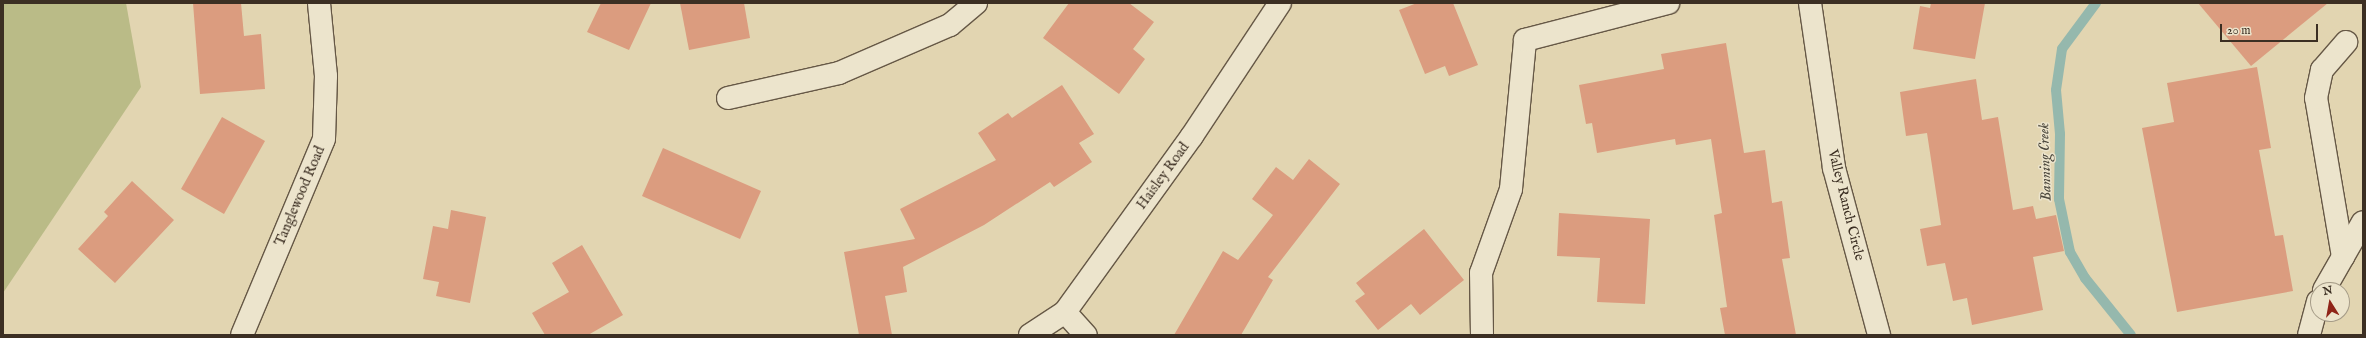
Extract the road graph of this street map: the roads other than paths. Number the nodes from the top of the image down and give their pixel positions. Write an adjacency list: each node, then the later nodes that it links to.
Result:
1 (319, 3): 13 (street, Tanglewood Road)
2 (976, 3): 7 (street)
3 (1280, 3): 11 (street, Haisley Road)
4 (1668, 3): 16 (street)
5 (1810, 3): 17 (street, Valley Ranch Circle)
6 (2346, 42): 9 (street)
7 (728, 98)
8 (2363, 222): 9 (street)
9 (2343, 257): 10 (street)
10 (2329, 282)
11 (1065, 312): 14 (street, Haisley Road); 15 (street)
12 (2312, 322): 18 (street)
13 (242, 335)
14 (1030, 335)
15 (1086, 335)
16 (1482, 335)
17 (1879, 335)
18 (2309, 335)

